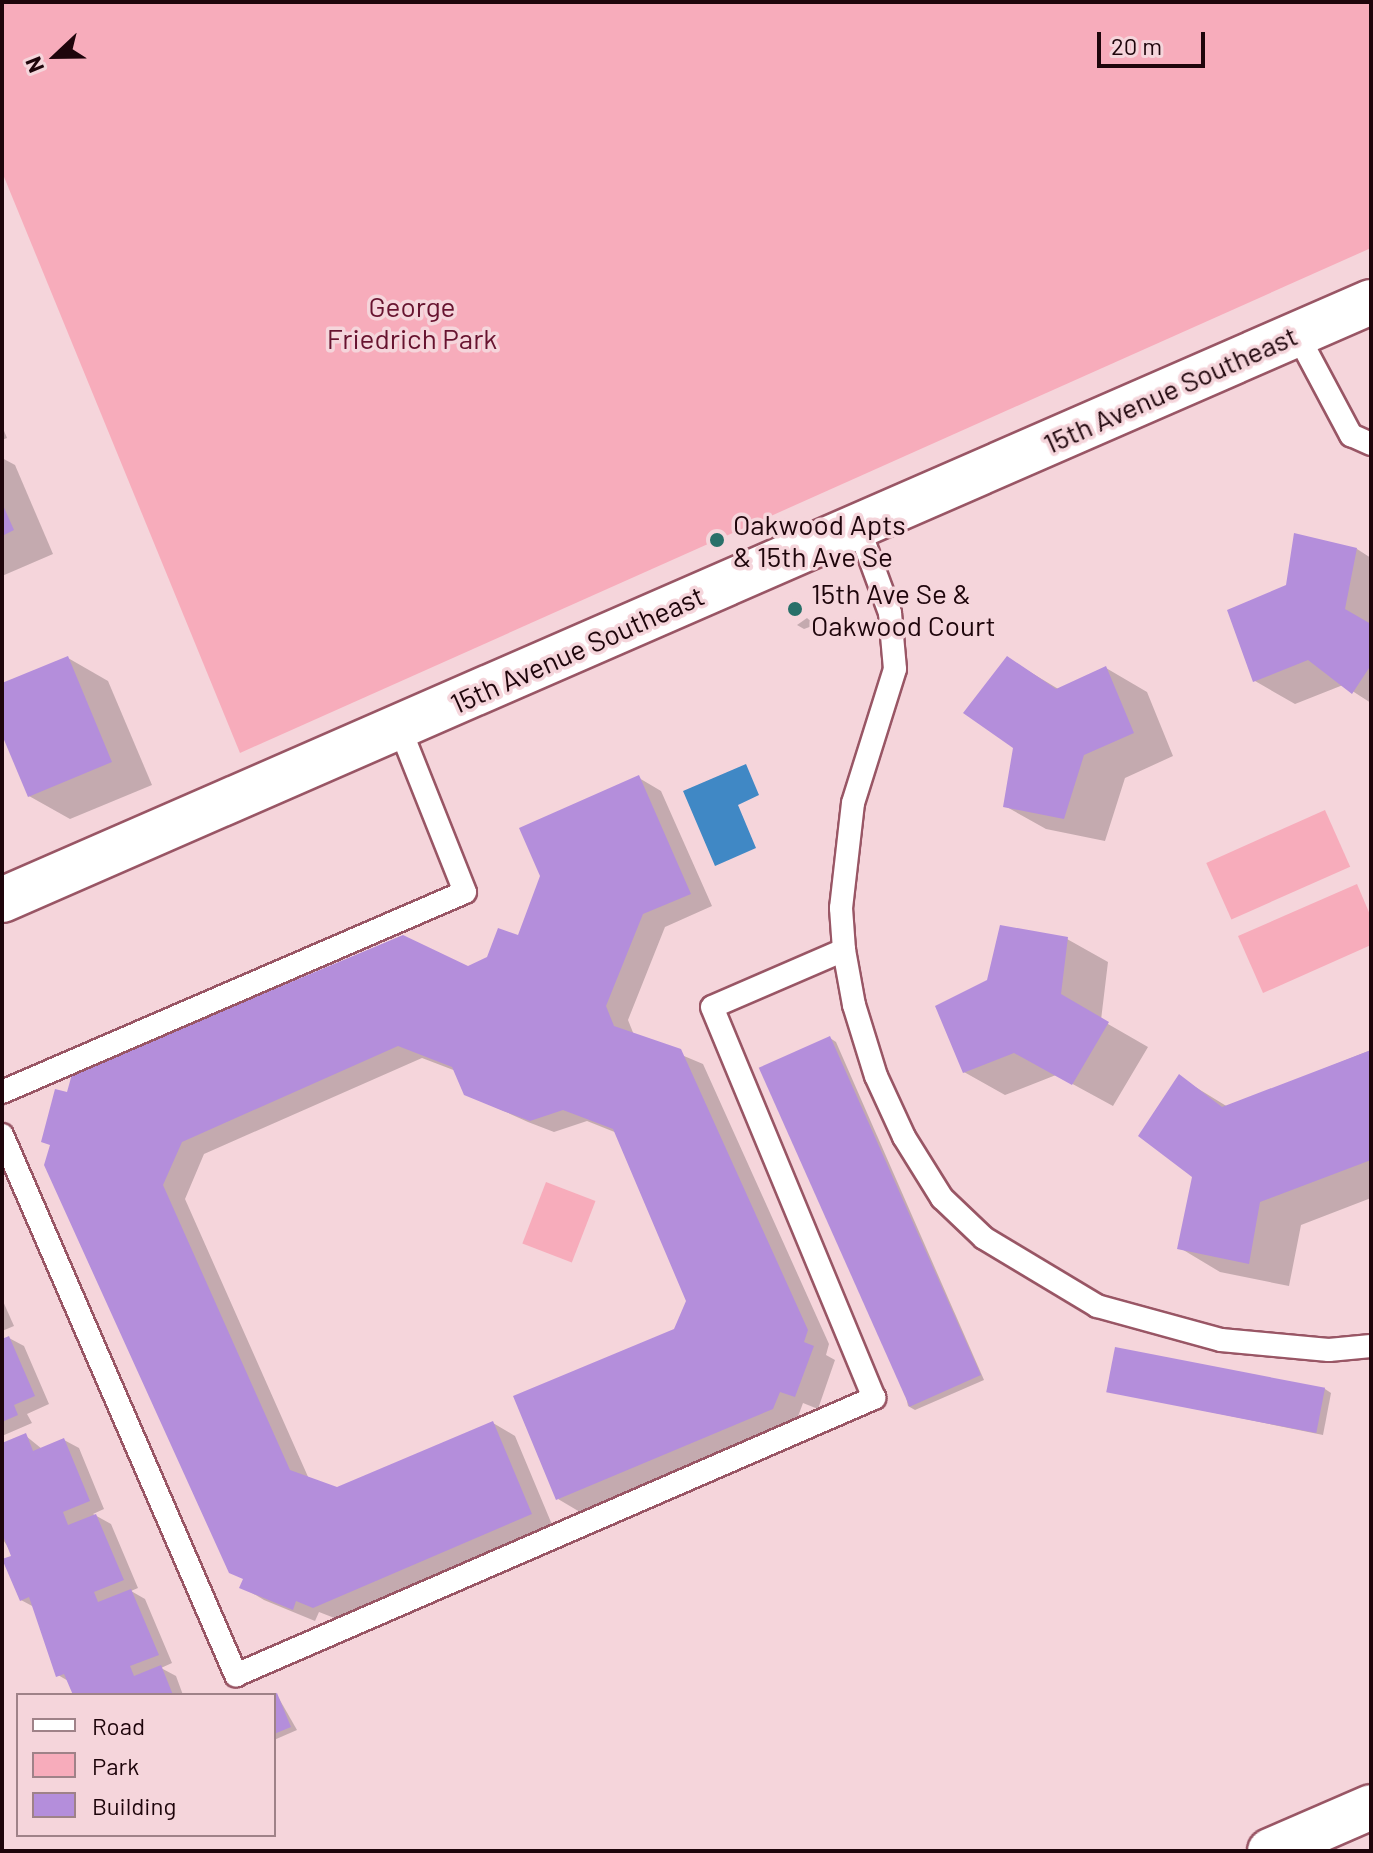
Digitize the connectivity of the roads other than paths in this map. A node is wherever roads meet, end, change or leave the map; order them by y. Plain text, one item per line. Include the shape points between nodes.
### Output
1 (1371, 302) edge
2 (1297, 334) junction
3 (1371, 444) edge
4 (858, 526) junction
5 (399, 726) junction
6 (2, 900) edge
7 (844, 950) junction
8 (2, 1092) edge
9 (2, 1135) edge
10 (1371, 1346) edge
11 (1371, 1807) edge
12 (1270, 1851) edge

1 - 2 street, 15th Avenue Southeast
2 - 3 lane via 1351,435
2 - 4 street, 15th Avenue Southeast
4 - 5 street, 15th Avenue Southeast
4 - 7 lane via 890,613 895,669 853,803 841,908
5 - 6 street, 15th Avenue Southeast
5 - 8 lane via 465,892
7 - 9 lane via 712,1007 874,1398 236,1675
7 - 10 lane via 876,1076 904,1137 942,1198 984,1238 1040,1277 1097,1306 1161,1326 1277,1347
11 - 12 street

